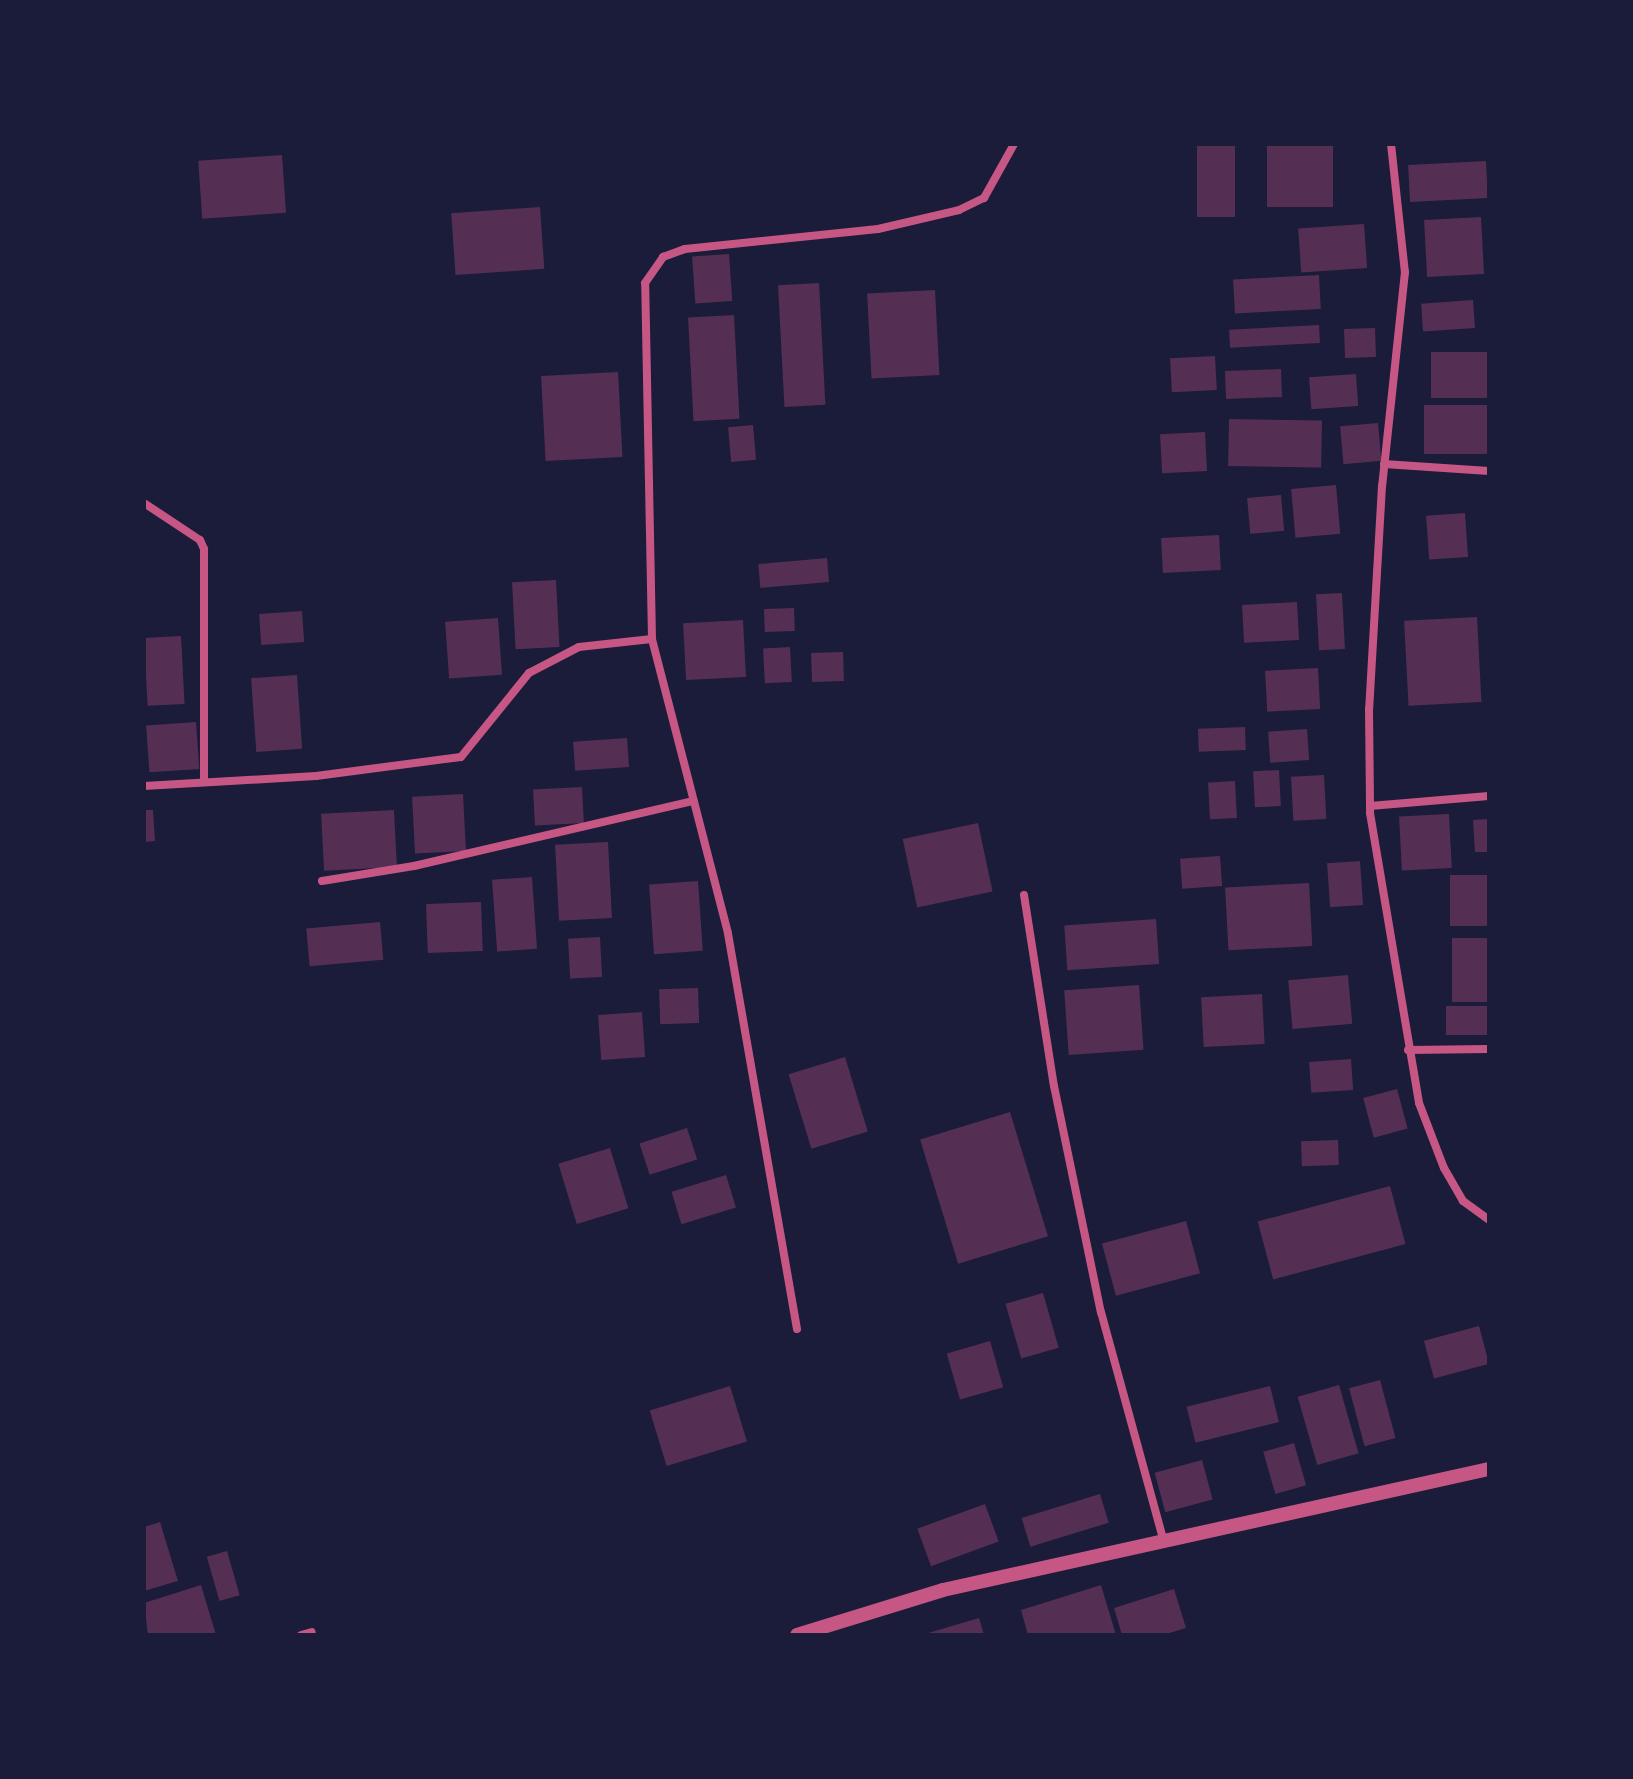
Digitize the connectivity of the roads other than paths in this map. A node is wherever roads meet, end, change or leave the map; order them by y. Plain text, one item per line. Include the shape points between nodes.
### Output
1 (1014, 144) edge
2 (1391, 144) edge
3 (1384, 464) junction
4 (1489, 471) edge
5 (144, 503) edge
6 (652, 639) junction
7 (204, 780) junction
8 (144, 786) edge
9 (1489, 796) edge
10 (694, 801) junction
11 (1370, 806) junction
12 (322, 881) dead end
13 (1024, 895) dead end
14 (1489, 1049) edge
15 (1408, 1050) junction
16 (1489, 1220) edge
17 (797, 1329) dead end
18 (1489, 1469) edge
19 (1164, 1544) junction
20 (312, 1632) dead end
21 (301, 1635) edge
22 (797, 1635) edge

1 - 6 street via 984,198 959,210 878,229 685,249 663,257 651,269 645,283
2 - 3 street via 1405,272
3 - 4 street
3 - 11 street via 1369,709
5 - 7 street via 200,540 204,549
6 - 7 street via 579,647 529,673 461,757 316,776
6 - 10 street
7 - 8 street
9 - 11 street
10 - 12 street via 414,866
10 - 17 street via 728,933
11 - 15 street
13 - 19 street via 1054,1086 1101,1312
14 - 15 street
15 - 16 street via 1419,1103 1444,1168 1463,1201
18 - 19 street
19 - 22 street via 943,1590
20 - 21 street

